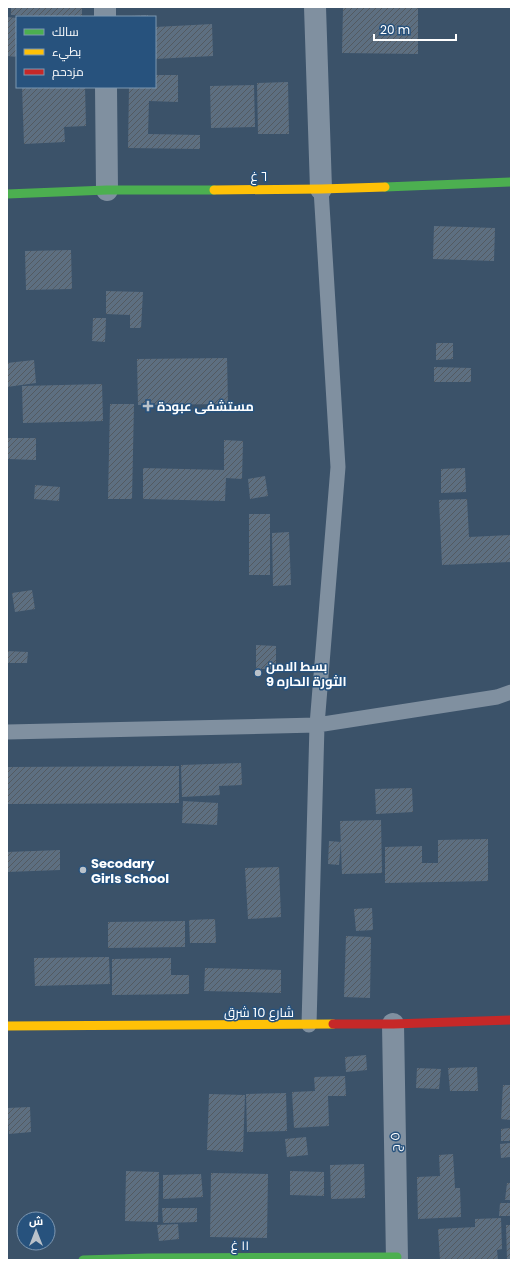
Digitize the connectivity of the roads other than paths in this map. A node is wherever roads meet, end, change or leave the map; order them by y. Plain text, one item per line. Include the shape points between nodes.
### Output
1 (315, 7) edge
2 (106, 88) edge
3 (511, 182) edge
4 (320, 188) junction
5 (107, 190) junction
6 (7, 194) edge
7 (511, 692) edge
8 (316, 725) junction
9 (7, 732) edge
10 (511, 1020) edge
11 (393, 1024) junction
12 (310, 1025) junction
13 (7, 1026) edge
14 (397, 1259) edge
15 (83, 1260) edge

1 - 4 street
2 - 5 street
3 - 4 street, ٦ غ
4 - 5 street, ٦ غ
4 - 8 lane via 338,467
5 - 6 street, ٦ غ
7 - 8 lane via 498,697
8 - 9 lane
8 - 12 lane
10 - 11 street, شارع 10 شرق
11 - 12 street, شارع 10 شرق
11 - 14 street, ٥ ج
12 - 13 street, شارع 10 شرق
14 - 15 street, ١١ غ

